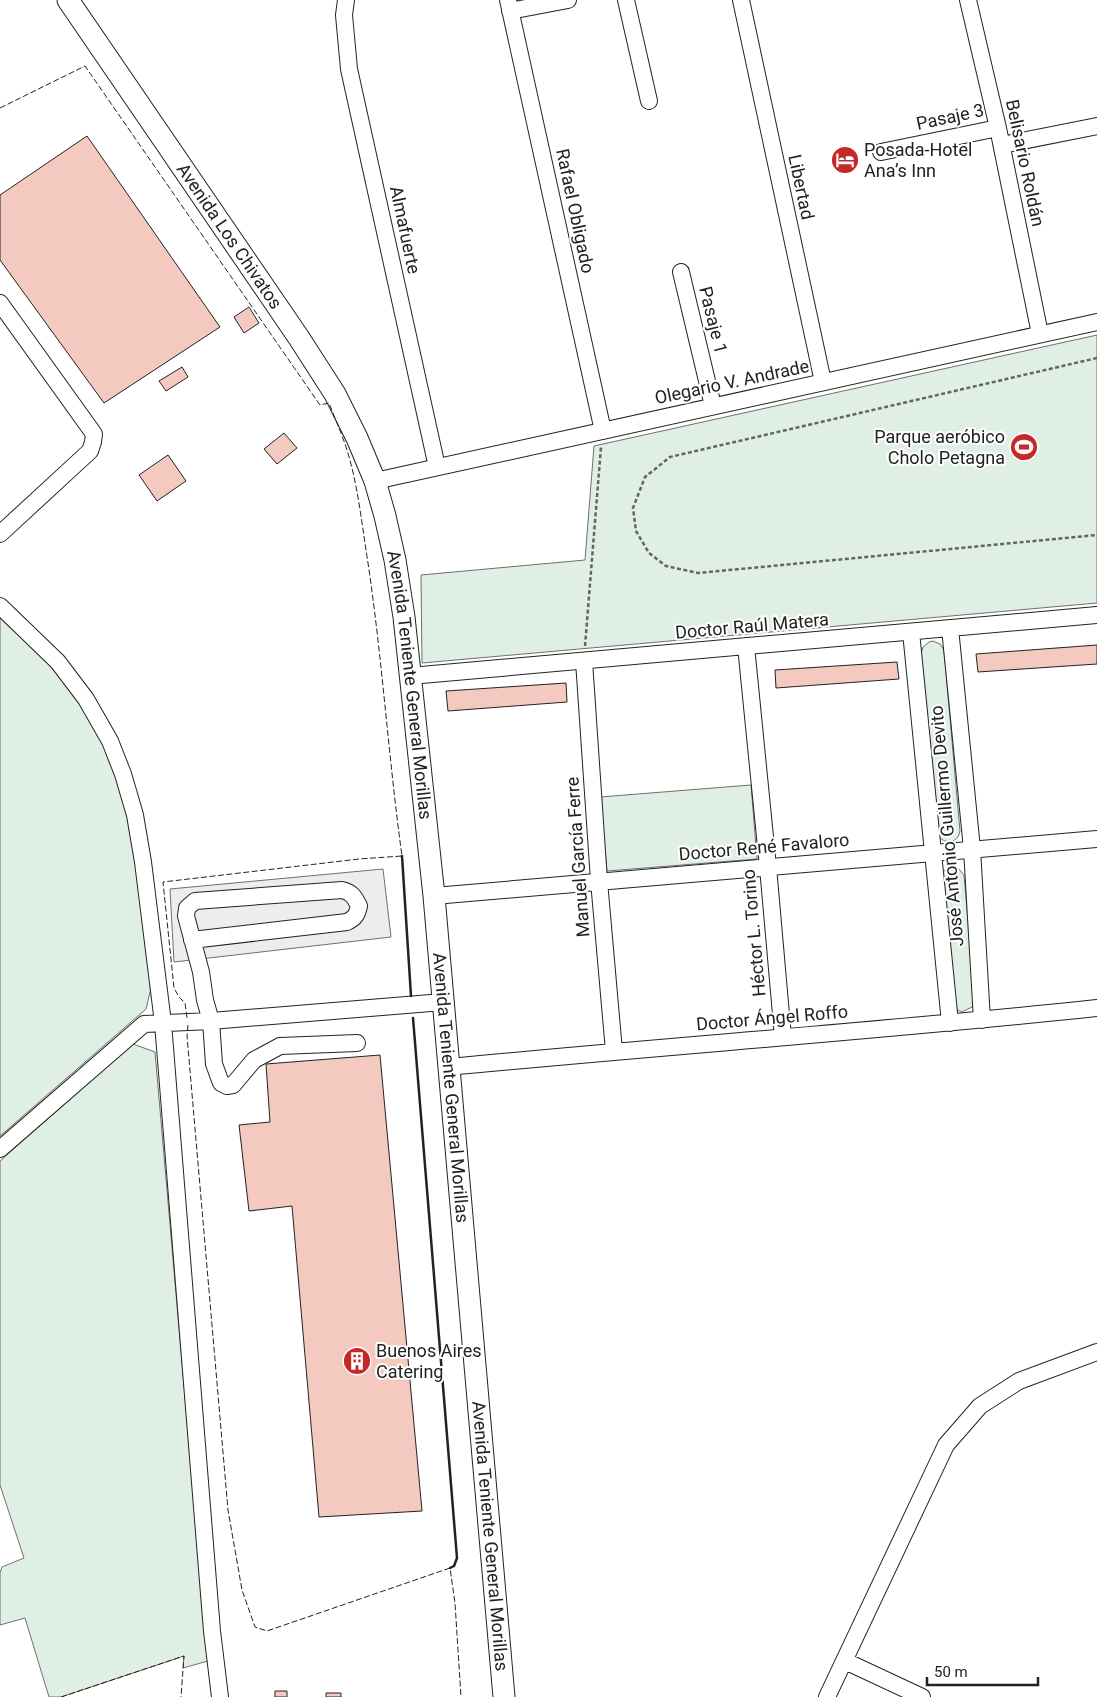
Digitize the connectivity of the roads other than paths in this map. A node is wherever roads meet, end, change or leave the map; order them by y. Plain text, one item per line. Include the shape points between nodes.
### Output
1 (68, 0) edge
2 (346, 0) edge
3 (568, 0) edge
4 (626, 0) edge
5 (740, 0) edge
6 (968, 0) edge
7 (509, 6) edge
8 (649, 101) dead end
9 (1097, 126) edge
10 (998, 128) junction
11 (1002, 145) junction
12 (881, 152) dead end
13 (681, 272) dead end
14 (0, 303) edge
15 (1097, 322) edge
16 (1040, 334) junction
17 (823, 382) junction
18 (713, 406) junction
19 (603, 431) junction
20 (437, 467) junction
21 (375, 481) junction
22 (0, 534) edge
23 (0, 606) edge
24 (1097, 615) edge
25 (950, 628) junction
26 (911, 632) junction
27 (746, 646) junction
28 (584, 661) junction
29 (410, 676) junction
30 (1097, 838) edge
31 (972, 849) junction
32 (933, 853) junction
33 (768, 867) junction
34 (599, 881) junction
35 (434, 896) junction
36 (192, 940) junction
37 (443, 1002) junction
38 (1097, 1008) edge
39 (982, 1020) junction
40 (211, 1021) junction
41 (163, 1023) junction
42 (950, 1023) junction
43 (782, 1037) junction
44 (358, 1043) dead end
45 (614, 1051) junction
46 (449, 1067) junction
47 (0, 1149) edge
48 (1097, 1352) edge
49 (844, 1661) junction
50 (220, 1697) edge
51 (504, 1697) edge
52 (827, 1697) edge
53 (922, 1697) edge

1 - 21 main road, Avenida Los Chivatos via 335,394
2 - 20 street, Almafuerte via 344,15 349,69
3 - 7 street
4 - 8 street
5 - 17 street, Libertad
6 - 10 street, Belisario Roldán
7 - 19 street, Rafael Obligado
9 - 11 street
10 - 11 street, Belisario Roldán
10 - 12 street, Pasaje 3
11 - 16 street, Belisario Roldán
13 - 18 street, Pasaje 1
14 - 22 street via 94,434 90,451
15 - 16 street, Olegario V. Andrade
16 - 17 street, Olegario V. Andrade
17 - 18 street, Olegario V. Andrade
18 - 19 street, Olegario V. Andrade
19 - 20 street, Olegario V. Andrade
20 - 21 street, Olegario V. Andrade
21 - 29 main road, Avenida Teniente General Morillas via 395,560
23 - 41 street via 58,662 86,699 110,741 123,774 135,815 143,862
24 - 25 street, Doctor Raúl Matera
25 - 26 street, Doctor Raúl Matera
25 - 31 street, José Antonio Guillermo Devito
26 - 27 street, Doctor Raúl Matera
26 - 32 street, José Antonio Guillermo Devito
27 - 28 street, Doctor Raúl Matera
27 - 33 street, Héctor L. Torino
28 - 29 street, Doctor Raúl Matera
28 - 34 street, Manuel García Ferre
29 - 35 main road, Avenida Teniente General Morillas
30 - 31 street, Doctor René Favaloro
31 - 32 street, Doctor René Favaloro
31 - 39 street, José Antonio Guillermo Devito
32 - 33 street, Doctor René Favaloro
32 - 42 street, José Antonio Guillermo Devito
33 - 34 street, Doctor René Favaloro
33 - 43 street, Héctor L. Torino
34 - 35 street, Doctor René Favaloro
34 - 45 street, Manuel García Ferre
35 - 37 main road, Avenida Teniente General Morillas
36 - 36 street via 186,916 187,908 195,902 342,890 348,891 359,906 358,914 348,922
36 - 40 street
37 - 40 street
37 - 46 main road, Avenida Teniente General Morillas
38 - 39 street, Doctor Ángel Roffo
39 - 42 street, Doctor Ángel Roffo
40 - 41 street
40 - 44 street via 214,1064 221,1083 227,1086 233,1085 254,1060 280,1046
41 - 47 street via 144,1024
41 - 50 street
42 - 43 street, Doctor Ángel Roffo
43 - 45 street, Doctor Ángel Roffo
45 - 46 street, Doctor Ángel Roffo
46 - 51 main road, Avenida Teniente General Morillas
48 - 49 street via 1019,1381 980,1406 946,1445
49 - 52 street
49 - 53 street

